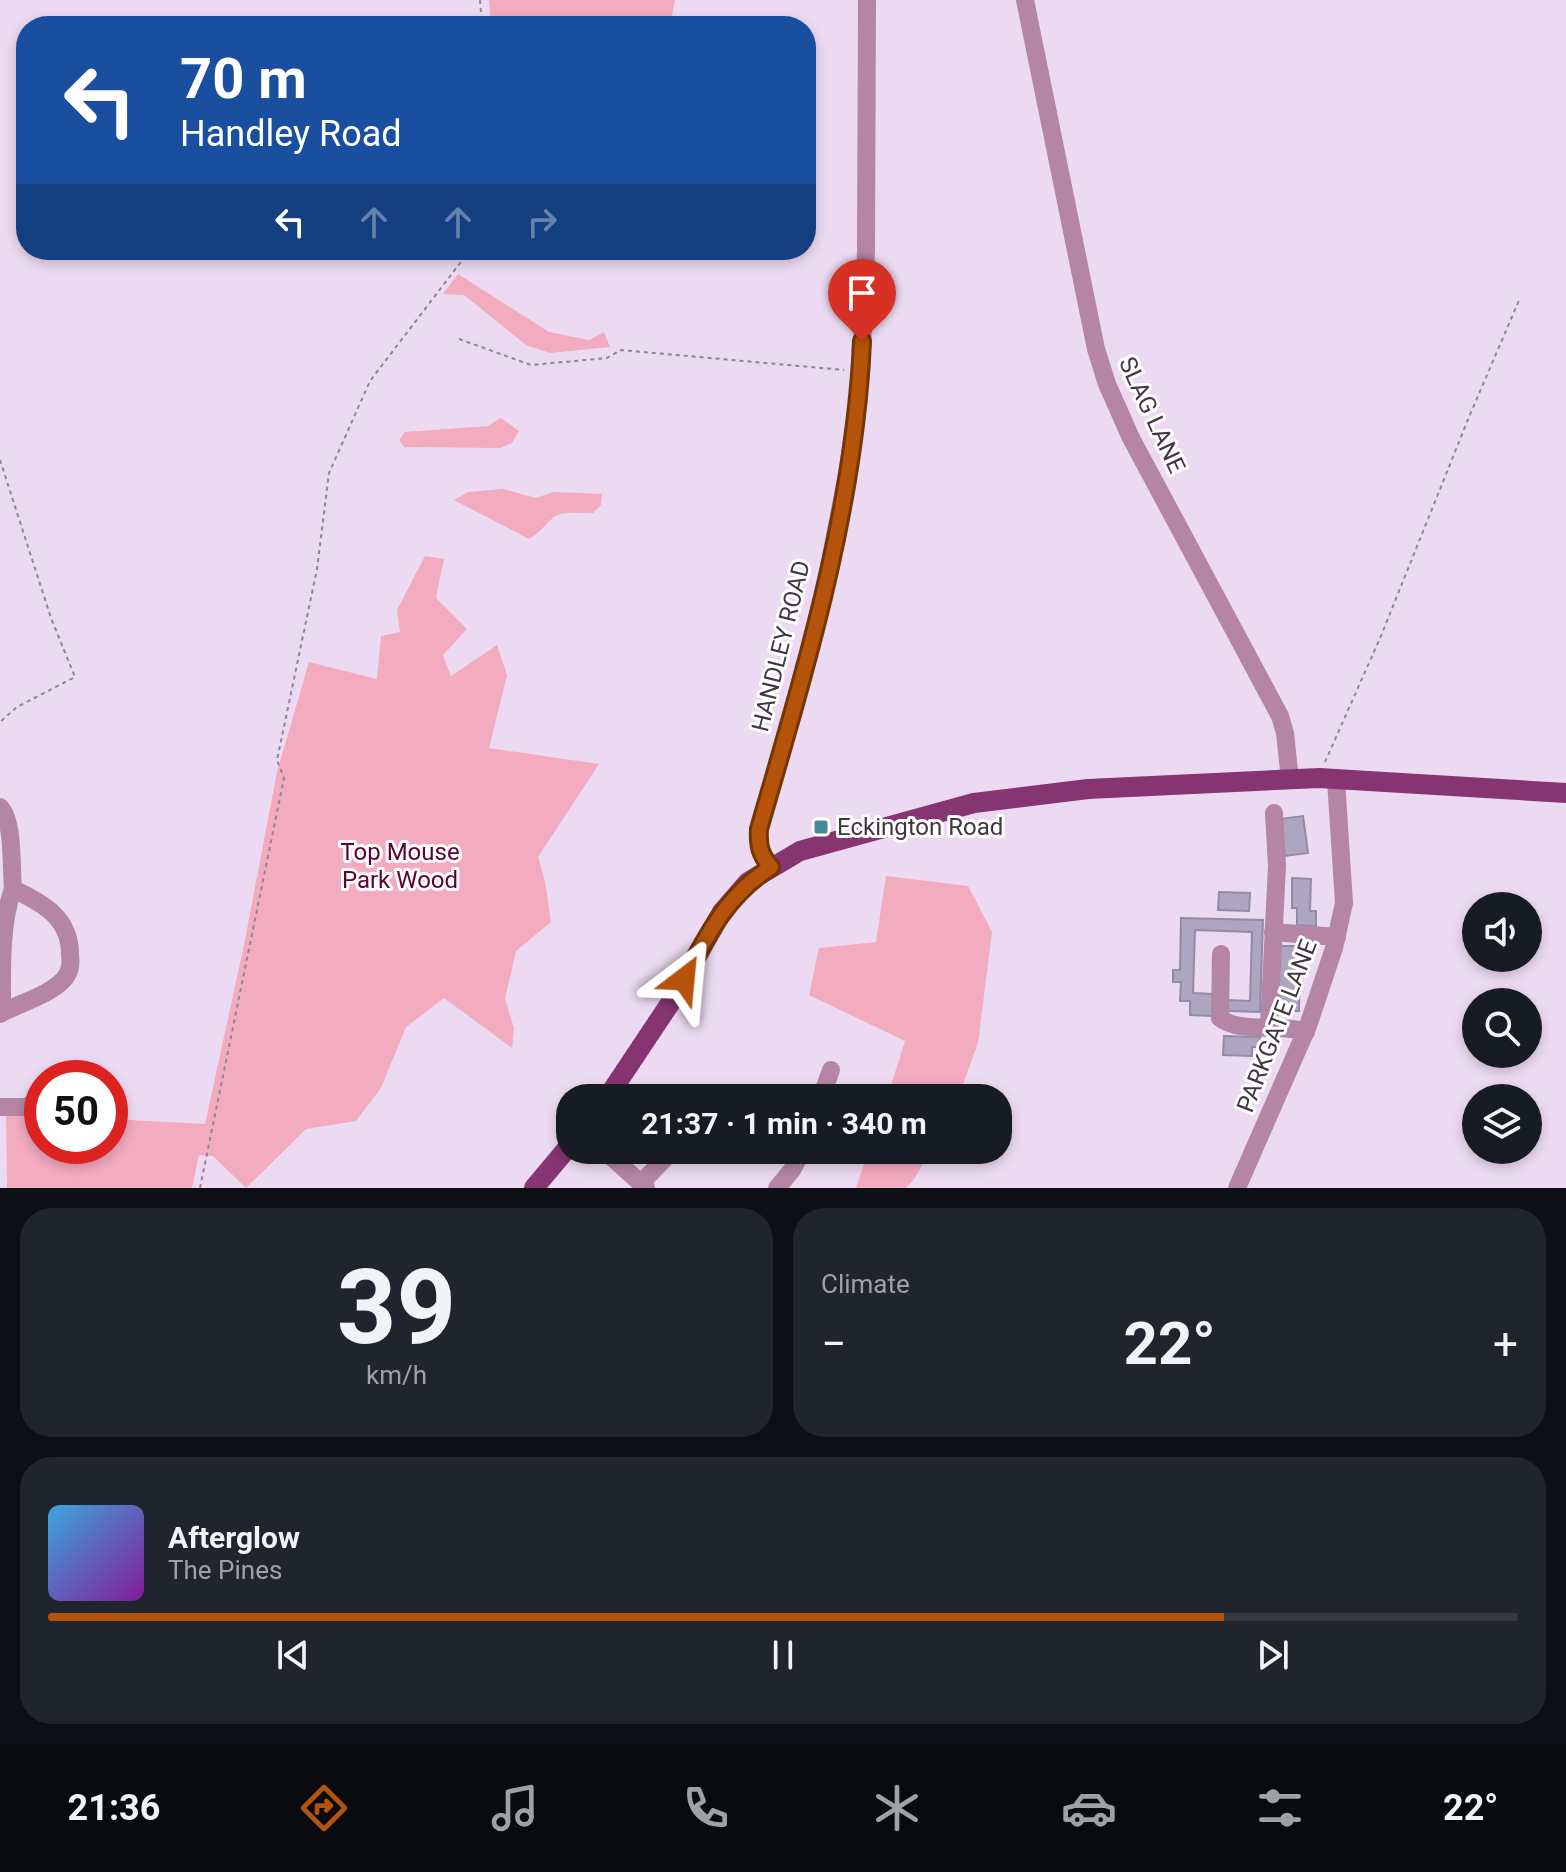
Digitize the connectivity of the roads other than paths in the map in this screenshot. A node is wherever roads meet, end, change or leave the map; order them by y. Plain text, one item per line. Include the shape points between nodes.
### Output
1 (867, 0) edge
2 (1025, 0) edge
3 (1327, 779) junction
4 (1290, 780) junction
5 (1566, 793) edge
6 (0, 807) edge
7 (1274, 813) dead end
8 (771, 867) junction
9 (13, 889) junction
10 (1273, 932) junction
11 (1337, 937) junction
12 (1221, 954) dead end
13 (1, 1013) edge
14 (1269, 1026) junction
15 (1306, 1032) junction
16 (831, 1070) dead end
17 (616, 1084) edge
18 (826, 1084) edge
19 (0, 1107) edge
20 (24, 1107) edge
21 (556, 1162) edge
22 (620, 1164) edge
23 (661, 1164) edge
24 (795, 1164) edge
25 (644, 1185) edge
26 (534, 1188) edge
27 (777, 1188) edge
28 (1237, 1188) edge

1 - 8 street, HANDLEY ROAD via 861,372 821,608 759,829 762,857
2 - 4 street, SLAG LANE via 1107,384 1280,716
3 - 4 main road
3 - 5 main road
3 - 11 street, PARKGATE LANE via 1344,903
4 - 8 main road via 1088,789 974,803 800,851
6 - 9 street via 10,833
7 - 10 street
8 - 17 main road via 748,882 722,912
9 - 13 street via 6,903
9 - 13 street via 38,901 67,930 71,968 54,987
10 - 11 street
10 - 14 street
11 - 15 street, PARKGATE LANE
12 - 14 street via 1220,1018 1238,1026
14 - 15 street
15 - 28 street, PARKGATE LANE
16 - 18 street
19 - 20 street
21 - 26 main road
22 - 25 street
23 - 25 street
24 - 27 street

